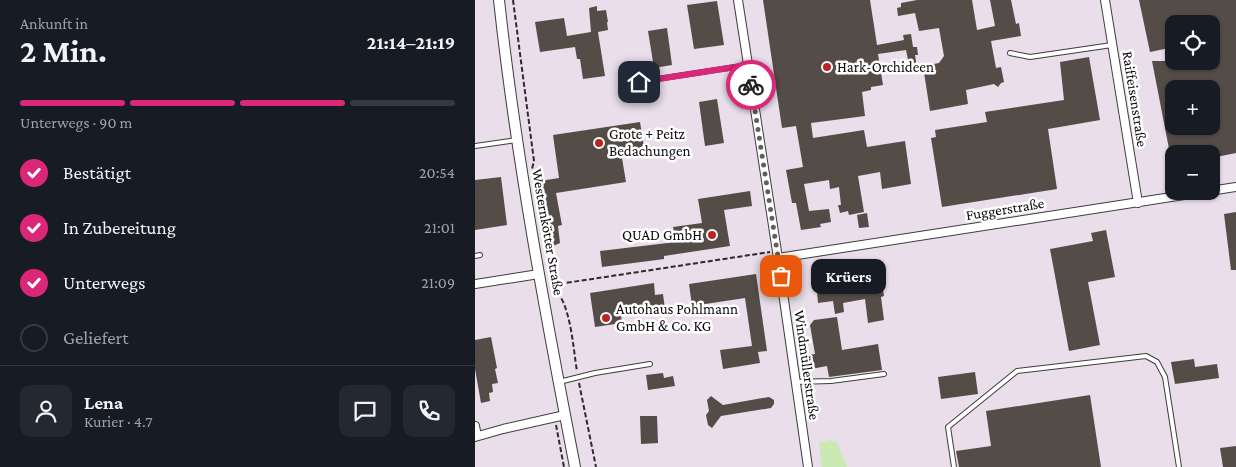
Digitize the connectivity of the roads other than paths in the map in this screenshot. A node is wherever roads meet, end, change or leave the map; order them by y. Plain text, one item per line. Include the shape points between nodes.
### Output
1 (499, 0) edge
2 (738, 0) edge
3 (1105, 0) edge
4 (1112, 45) junction
5 (1010, 53) dead end
6 (748, 65) junction
7 (639, 82) dead end
8 (517, 140) junction
9 (475, 146) edge
10 (1236, 187) edge
11 (1138, 203) junction
12 (777, 255) junction
13 (539, 274) junction
14 (475, 284) edge
15 (650, 364) dead end
16 (884, 374) dead end
17 (559, 382) junction
18 (795, 382) junction
19 (565, 415) junction
20 (475, 426) edge
21 (476, 436) edge
22 (575, 467) edge
23 (808, 467) edge
24 (954, 467) edge
25 (1179, 467) edge

1 - 8 street, Westernkötter Straße
2 - 6 street, Windmüllerstraße
3 - 4 street, Raiffeisenstraße
4 - 5 lane via 1030,57
4 - 11 street, Raiffeisenstraße
6 - 7 lane
6 - 12 street, Windmüllerstraße
8 - 9 lane
8 - 13 street, Westernkötter Straße
10 - 11 street, Fuggerstraße
11 - 12 street, Fuggerstraße
12 - 18 street, Windmüllerstraße
13 - 14 street
13 - 17 street, Westernkötter Straße
15 - 17 lane
16 - 18 lane
17 - 19 street, Westernkötter Straße
18 - 23 street, Windmüllerstraße
19 - 21 street
19 - 22 street, Westernkötter Straße
20 - 21 street
24 - 25 lane via 948,428 1017,371 1146,356 1157,362 1165,377

